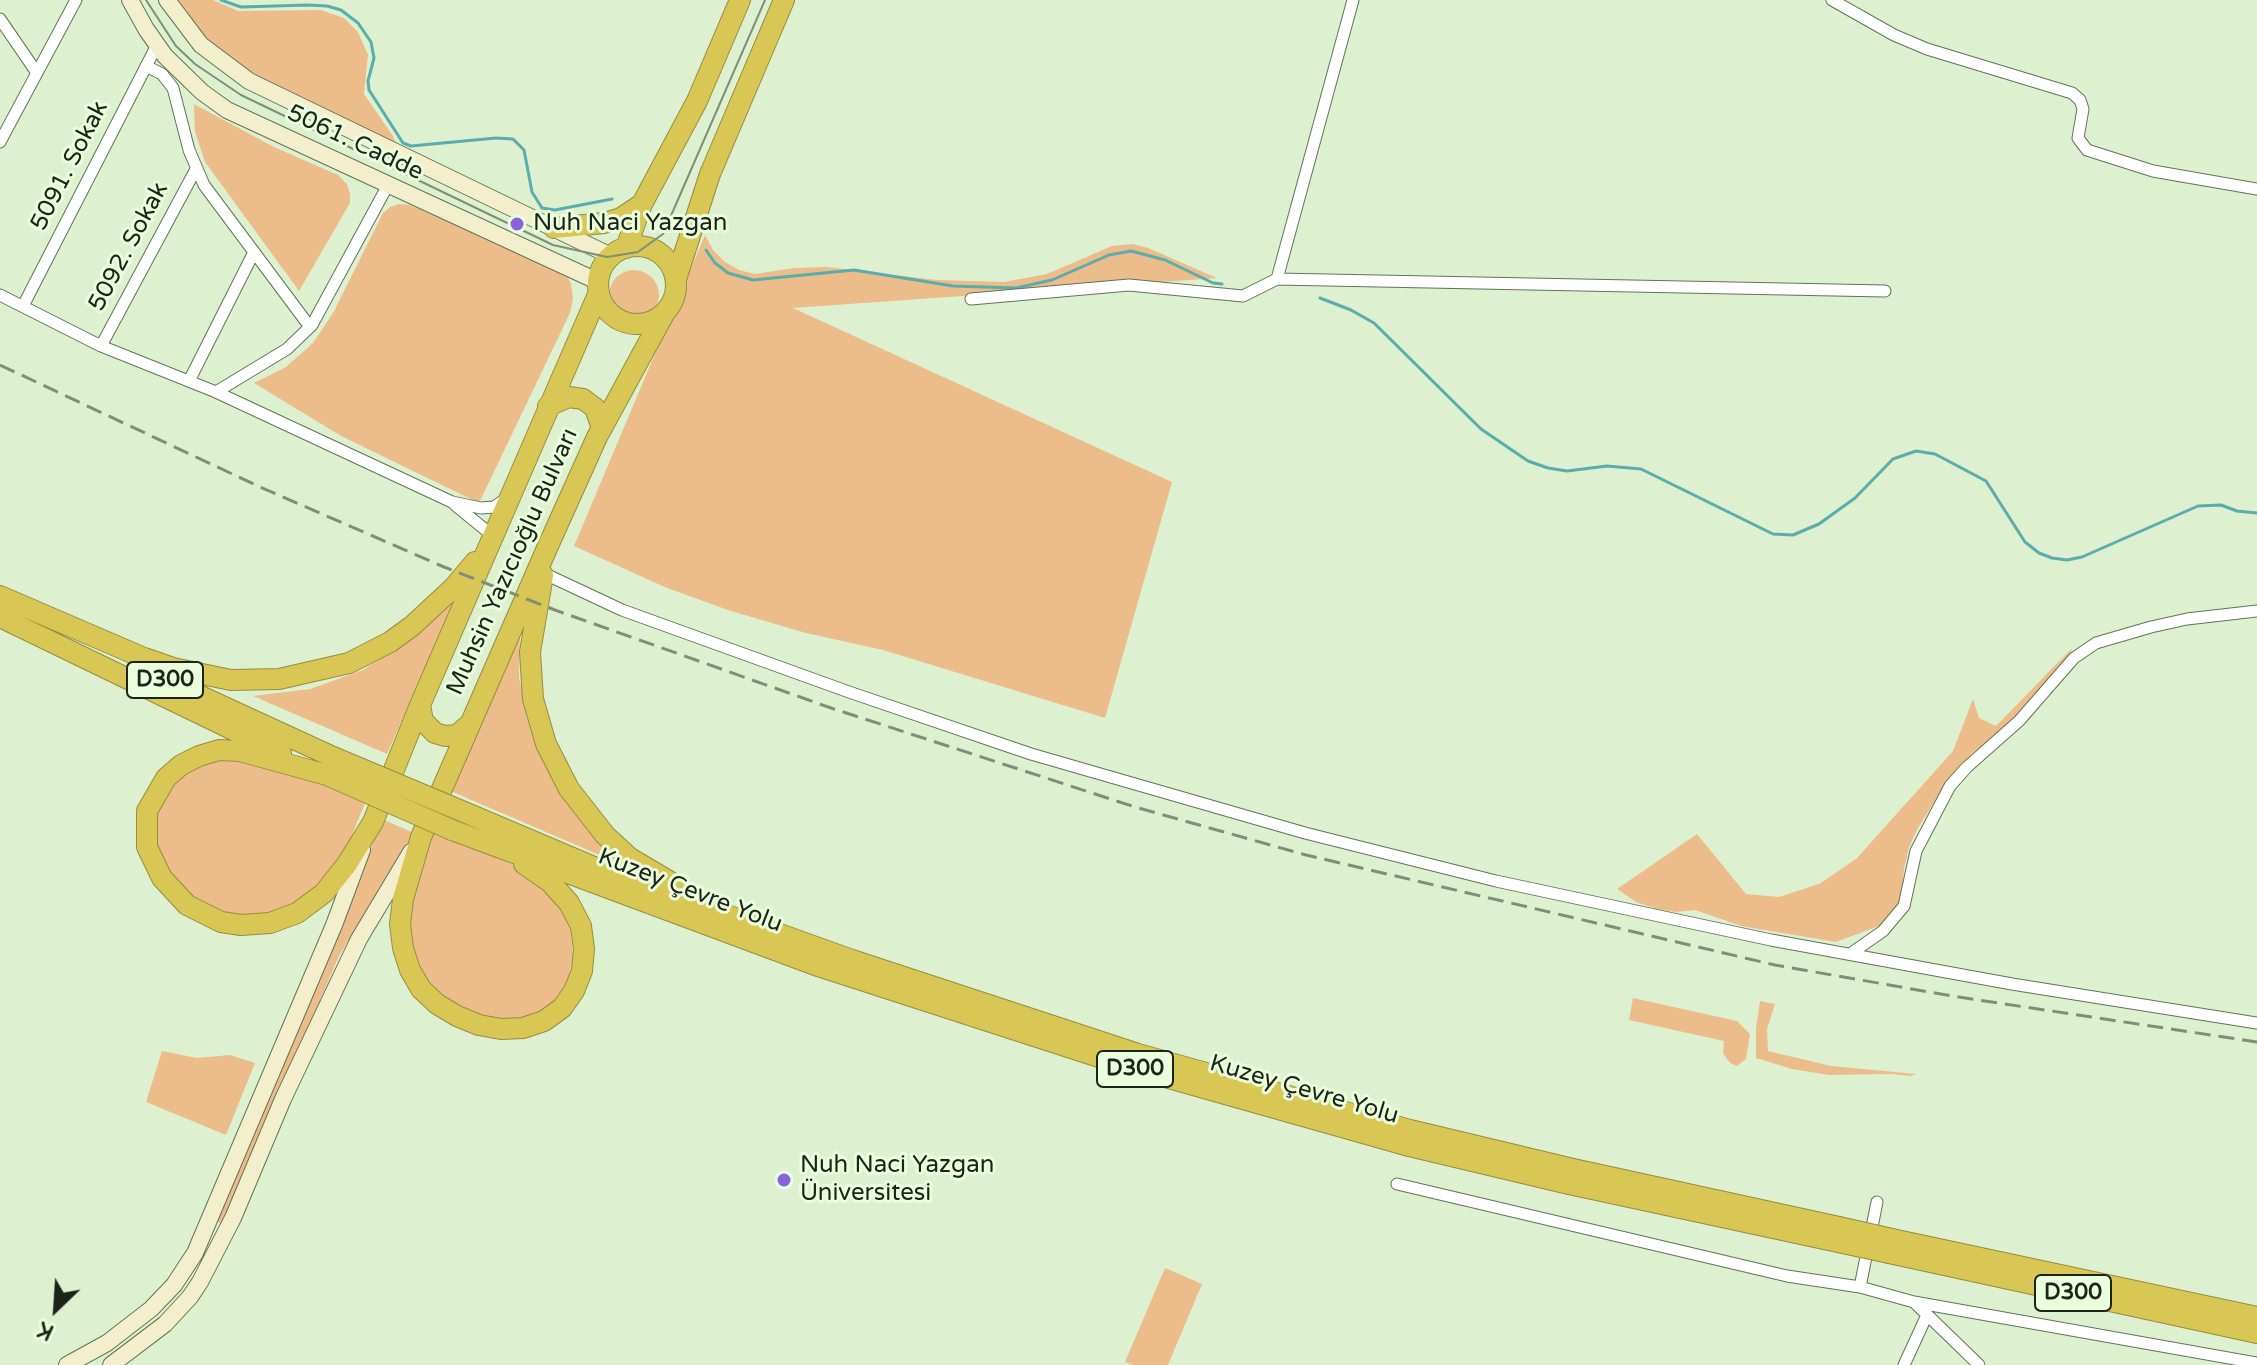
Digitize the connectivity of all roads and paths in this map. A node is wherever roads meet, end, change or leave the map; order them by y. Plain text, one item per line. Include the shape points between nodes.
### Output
1 (76, 0) edge
2 (130, 0) edge
3 (167, 0) edge
4 (740, 0) edge
5 (784, 0) edge
6 (1353, 0) edge
7 (1832, 0) edge
8 (0, 19) edge
9 (157, 45) junction
10 (146, 66) junction
11 (37, 73) junction
12 (0, 142) edge
13 (196, 169) junction
14 (388, 185) junction
15 (2257, 189) edge
16 (642, 204) junction
17 (554, 228) junction
18 (254, 252) junction
19 (618, 252) junction
20 (676, 279) junction
21 (1277, 279) junction
22 (599, 287) junction
23 (1885, 291) dead end
24 (0, 295) edge
25 (971, 299) dead end
26 (23, 306) junction
27 (664, 314) junction
28 (310, 327) junction
29 (101, 346) junction
30 (189, 381) junction
31 (216, 392) junction
32 (548, 406) junction
33 (602, 428) junction
34 (510, 496) junction
35 (452, 502) junction
36 (493, 536) junction
37 (548, 546) junction
38 (543, 573) junction
39 (0, 596) edge
40 (2257, 611) edge
41 (0, 617) edge
42 (420, 705) junction
43 (470, 724) junction
44 (330, 766) junction
45 (373, 822) junction
46 (452, 830) junction
47 (421, 837) junction
48 (1850, 954) junction
49 (852, 960) junction
50 (2257, 1023) edge
51 (1397, 1184) dead end
52 (1877, 1202) dead end
53 (1838, 1235) junction
54 (1891, 1246) junction
55 (1860, 1287) junction
56 (1914, 1302) junction
57 (1927, 1315) junction
58 (2257, 1317) edge
59 (2257, 1333) edge
60 (2257, 1363) edge
61 (67, 1365) edge
62 (111, 1365) edge
63 (1904, 1365) edge
64 (1979, 1365) edge

1 - 11 street
2 - 9 street, 5061. Cadde
3 - 17 street, 5061. Cadde via 201,45 249,81
4 - 16 highway via 697,101
5 - 20 highway via 710,174
6 - 21 street
7 - 15 street via 1927,49 2072,93 2083,109 2078,138 2087,150 2153,171
8 - 11 street
9 - 10 street, 5091. Sokak
9 - 14 street, 5061. Cadde via 189,81 227,110
10 - 13 street via 173,88
10 - 26 street, 5091. Sokak
11 - 12 street
13 - 18 street
13 - 29 street, 5092. Sokak
14 - 22 street, 5061. Cadde
14 - 28 street
16 - 17 highway via 604,223
16 - 19 highway
17 - 19 street, 5061. Cadde
18 - 28 street
18 - 30 street
19 - 20 highway via 643,246 655,250 671,265
19 - 22 highway via 604,264
20 - 27 highway via 673,301
21 - 23 street
21 - 25 street via 1243,296 1129,285
22 - 27 highway via 605,306 622,320 644,323
22 - 32 highway, Muhsin Yazıcıoğlu Bulvarı
24 - 26 street
26 - 29 street
27 - 33 highway, Muhsin Yazıcıoğlu Bulvarı
28 - 31 street via 287,349
29 - 30 street
30 - 31 street
31 - 35 street
32 - 33 highway via 569,397 583,399 595,408
32 - 34 highway, Muhsin Yazıcıoğlu Bulvarı
33 - 37 highway, Muhsin Yazıcıoğlu Bulvarı
34 - 35 street via 494,507
34 - 36 highway, Muhsin Yazıcıoğlu Bulvarı
35 - 36 street
36 - 39 highway via 454,587 390,642 326,671 279,679 231,680 173,668
36 - 42 highway, Muhsin Yazıcıoğlu Bulvarı
37 - 38 highway
37 - 43 highway, Muhsin Yazıcıoğlu Bulvarı
38 - 48 street via 622,610 783,669 1169,795 1496,881
38 - 49 highway via 530,652 533,699 556,767 585,811 630,858 661,878
39 - 44 highway, D300
40 - 48 street via 2127,633 2096,643 2074,658 2019,721 1950,786 1916,851 1904,906 1883,931
41 - 44 highway, D300
42 - 43 highway via 426,726 440,735 457,735
42 - 45 highway, Muhsin Yazıcıoğlu Bulvarı
43 - 47 highway, Muhsin Yazıcıoğlu Bulvarı
44 - 45 highway, Muhsin Yazıcıoğlu Bulvarı via 219,750 181,765 166,778 147,811 147,847 162,878 187,905 213,918 241,925 270,923 297,913 324,893
44 - 46 highway, D300, bridge
44 - 49 highway, Kuzey Çevre Yolu / D300, bridge
45 - 61 street via 195,1253 151,1309
46 - 47 highway, Muhsin Yazıcıoğlu Bulvarı via 538,873 560,892 581,926 582,971 562,1008 544,1021 523,1028 479,1025 437,1004 421,989 410,970 400,924
46 - 53 highway, Kuzey Çevre Yolu / D300 via 800,960 1133,1068 1405,1145 1569,1184
47 - 62 street via 359,939 200,1282 165,1324
48 - 50 street
49 - 53 highway, Kuzey Çevre Yolu / D300 via 1048,1026 1335,1109
51 - 55 street via 1787,1276
52 - 55 street
53 - 54 highway, D300, bridge
54 - 58 highway, D300
54 - 59 highway, D300
55 - 56 street
56 - 57 street
56 - 60 street
57 - 63 street
57 - 64 street

